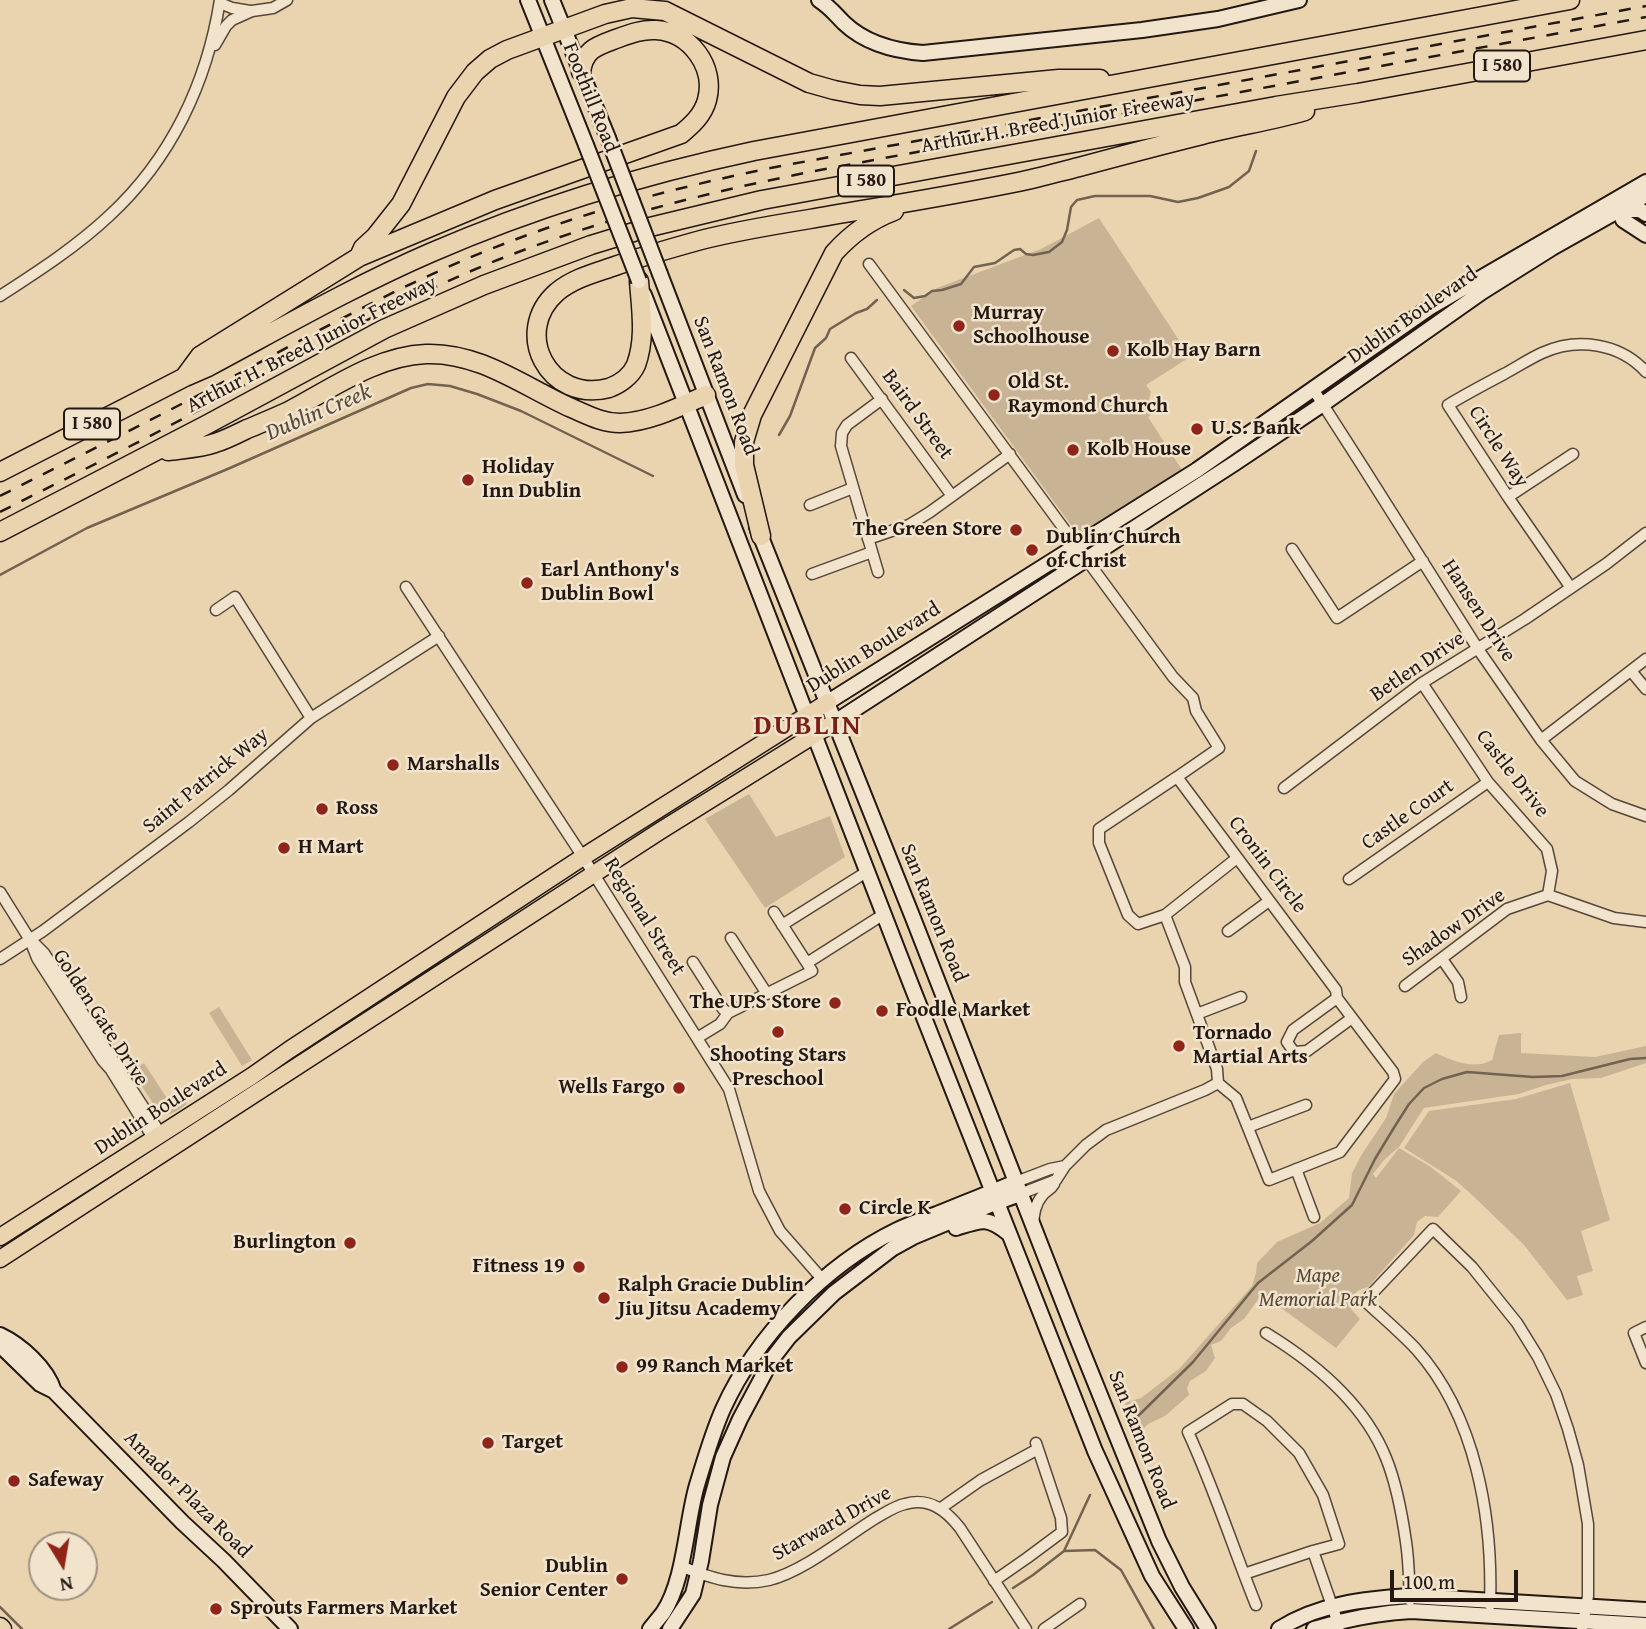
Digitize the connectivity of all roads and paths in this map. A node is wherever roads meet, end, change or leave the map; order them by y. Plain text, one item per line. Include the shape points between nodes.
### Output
1 (287, 0) edge
2 (528, 0) edge
3 (552, 0) edge
4 (819, 0) edge
5 (1299, 0) edge
6 (1570, 0) edge
7 (220, 2) edge
8 (830, 4) edge
9 (252, 11) junction
10 (564, 29) junction
11 (542, 36) junction
12 (1646, 40) edge
13 (209, 55) junction
14 (581, 72) junction
15 (1128, 81) junction
16 (1359, 93) junction
17 (1646, 182) edge
18 (1646, 195) edge
19 (934, 197) junction
20 (1616, 205) junction
21 (634, 206) joint
22 (612, 212) joint
23 (1646, 214) edge
24 (1646, 235) edge
25 (359, 257) junction
26 (869, 264) dead end
27 (639, 281) junction
28 (0, 296) edge
29 (851, 358) dead end
30 (1646, 372) edge
31 (185, 377) junction
32 (1312, 389) junction
33 (706, 395) junction
34 (881, 399) junction
35 (686, 404) junction
36 (1323, 404) junction
37 (1229, 449) junction
38 (154, 453) junction
39 (1010, 454) junction
40 (1573, 454) dead end
41 (0, 472) edge
42 (1209, 480) junction
43 (853, 488) junction
44 (952, 496) junction
45 (1508, 497) junction
46 (810, 505) dead end
47 (0, 533) edge
48 (1646, 533) edge
49 (761, 536) junction
50 (868, 539) junction
51 (1077, 546) junction
52 (1292, 550) dead end
53 (872, 552) junction
54 (1086, 559) junction
55 (1423, 561) junction
56 (878, 572) dead end
57 (813, 575) dead end
58 (406, 587) dead end
59 (1571, 588) junction
60 (216, 610) dead end
61 (439, 636) junction
62 (1478, 649) junction
63 (1646, 659) edge
64 (1631, 671) junction
65 (1422, 683) junction
66 (1646, 689) edge
67 (828, 702) junction
68 (807, 715) junction
69 (311, 718) junction
70 (835, 722) junction
71 (814, 735) junction
72 (1541, 740) junction
73 (1177, 777) junction
74 (1488, 782) junction
75 (1284, 788) dead end
76 (1646, 816) edge
77 (583, 857) junction
78 (1237, 858) junction
79 (868, 871) junction
80 (594, 874) junction
81 (1349, 879) dead end
82 (0, 892) edge
83 (1548, 895) junction
84 (1269, 901) junction
85 (774, 912) dead end
86 (884, 914) junction
87 (1165, 915) junction
88 (1646, 922) edge
89 (782, 925) junction
90 (1227, 931) dead end
91 (731, 938) dead end
92 (30, 940) junction
93 (0, 959) edge
94 (1442, 959) junction
95 (693, 962) dead end
96 (807, 963) junction
97 (1405, 986) dead end
98 (767, 994) junction
99 (1241, 997) dead end
100 (1461, 997) dead end
101 (1337, 998) junction
102 (366, 1000) junction
103 (728, 1013) junction
104 (1197, 1014) junction
105 (343, 1015) junction
106 (1352, 1018) junction
107 (357, 1028) junction
108 (697, 1038) junction
109 (337, 1040) junction
110 (1218, 1083) junction
111 (1306, 1105) dead end
112 (1248, 1127) junction
113 (162, 1143) junction
114 (1065, 1166) junction
115 (1296, 1169) junction
116 (1056, 1180) junction
117 (1018, 1188) junction
118 (995, 1197) junction
119 (1314, 1217) dead end
120 (1032, 1225) junction
121 (1009, 1234) junction
122 (0, 1237) edge
123 (913, 1237) junction
124 (0, 1259) edge
125 (822, 1280) junction
126 (1646, 1327) edge
127 (1266, 1333) dead end
128 (0, 1335) edge
129 (0, 1341) edge
130 (752, 1359) junction
131 (1646, 1363) edge
132 (54, 1391) junction
133 (746, 1409) junction
134 (941, 1508) junction
135 (1313, 1551) junction
136 (680, 1566) junction
137 (698, 1573) junction
138 (1244, 1574) junction
139 (994, 1581) junction
140 (1410, 1596) junction
141 (1490, 1600) junction
142 (1080, 1604) dead end
143 (1256, 1605) dead end
144 (1332, 1606) junction
145 (1586, 1606) junction
146 (1646, 1610) edge
147 (1411, 1611) junction
148 (1489, 1616) junction
149 (1583, 1625) edge
150 (1646, 1625) edge
151 (1338, 1626) edge
152 (290, 1629) edge
153 (650, 1629) edge
154 (670, 1629) edge
155 (1026, 1629) edge
156 (1044, 1629) edge
157 (1186, 1629) edge
158 (1208, 1629) edge
159 (1279, 1629) edge
160 (1314, 1629) edge

1 - 9 street
2 - 11 street, Foothill Road
3 - 10 street, Foothill Road
4 - 8 street
5 - 8 street via 1219,19 1142,30 923,53 871,41 845,24
6 - 15 highway, Arthur H. Breed Junior Freeway / I 580
7 - 9 street
7 - 13 street
9 - 13 street via 226,26
10 - 11 highway
10 - 14 street, Foothill Road
10 - 15 highway via 632,8 665,10 809,83 860,95 1068,79
11 - 22 street, Foothill Road, bridge
11 - 25 highway via 489,59 475,72 456,97 401,204
12 - 16 highway, Arthur H. Breed Junior Freeway / I 580
13 - 28 street via 181,122 137,187 86,236
14 - 21 street, Foothill Road, bridge
14 - 25 highway via 589,51 644,30 658,30 695,49 707,72 707,100 681,134 495,201
15 - 31 highway, Arthur H. Breed Junior Freeway / I 580 via 754,151 584,194 429,254
16 - 19 highway via 1308,111 1020,182
16 - 38 highway, Arthur H. Breed Junior Freeway / I 580 via 762,200 650,227 537,264 434,306
17 - 20 street, Dublin Boulevard
18 - 20 street, Dublin Boulevard
19 - 27 highway via 718,235 577,280 555,294 539,318 541,356 558,379 584,391 614,386 627,378 642,343
19 - 49 highway via 863,226 834,253 824,272 756,407 744,442 745,473
20 - 23 street
20 - 24 street via 1623,220
20 - 32 street, Dublin Boulevard via 1429,308
20 - 36 street, Dublin Boulevard
21 - 33 street, San Ramon Road, bridge
22 - 27 street, San Ramon Road, bridge
25 - 31 highway via 200,356
26 - 39 street
27 - 35 street, San Ramon Road
29 - 34 street, Baird Street
30 - 45 street, Circle Way via 1611,348 1573,344 1543,352 1448,405
31 - 41 highway, Arthur H. Breed Junior Freeway / I 580
32 - 36 street, Hansen Drive
32 - 37 street, Dublin Boulevard
33 - 35 highway
33 - 49 street, San Ramon Road
34 - 43 street via 842,433 841,446
34 - 44 street, Baird Street
35 - 38 highway via 635,421 601,420 480,363 424,354 363,371 214,444
35 - 68 street, San Ramon Road
36 - 42 street, Dublin Boulevard
36 - 55 street, Hansen Drive
37 - 42 street, Dublin Boulevard via 1231,456 1210,470
37 - 51 street, Dublin Boulevard
38 - 47 highway, Arthur H. Breed Junior Freeway / I 580
39 - 44 street
39 - 51 street
40 - 45 street
42 - 54 street, Dublin Boulevard
43 - 46 street
43 - 50 street
44 - 50 street via 909,525
45 - 59 street, Circle Way
48 - 59 street, Betlen Drive
49 - 67 street, San Ramon Road
50 - 53 street
51 - 54 street
51 - 67 street, Dublin Boulevard
52 - 55 street via 1337,618
53 - 56 street
53 - 57 street
54 - 70 street, Dublin Boulevard
54 - 73 street via 1193,698 1219,748
55 - 62 street, Hansen Drive
58 - 61 street, Regional Street
59 - 62 street, Betlen Drive
60 - 69 street via 235,597
61 - 69 street, Saint Patrick Way
61 - 77 street, Regional Street
62 - 65 street, Betlen Drive
62 - 72 street, Hansen Drive
63 - 64 street
64 - 66 street
64 - 72 street
65 - 74 street, Castle Drive
65 - 75 street, Betlen Drive
67 - 68 main road, Dublin Boulevard
67 - 70 street, San Ramon Road
68 - 71 street, San Ramon Road
68 - 77 main road, Dublin Boulevard
69 - 92 street, Saint Patrick Way via 189,822
70 - 71 main road, Dublin Boulevard
70 - 117 street, San Ramon Road
71 - 79 street, San Ramon Road
71 - 80 main road, Dublin Boulevard
72 - 76 street, Hansen Drive via 1575,781 1612,804
73 - 78 street, Cronin Circle
73 - 87 street via 1099,829 1098,843 1128,915 1138,924
74 - 81 street, Castle Court
74 - 83 street, Castle Drive via 1547,849 1552,871
77 - 80 street, Regional Street
77 - 102 main road, Dublin Boulevard
78 - 84 street, Cronin Circle
78 - 87 street
79 - 86 street, San Ramon Road
79 - 89 street
80 - 107 main road, Dublin Boulevard
80 - 108 street, Regional Street
82 - 92 street, Golden Gate Drive
83 - 88 street via 1614,918
83 - 94 street, Shadow Drive via 1507,909
84 - 90 street
84 - 101 street, Cronin Circle via 1336,990
85 - 89 street
86 - 96 street
86 - 118 street, San Ramon Road
87 - 104 street, Cronin Circle
89 - 96 street
91 - 98 street
92 - 93 street, Saint Patrick Way
92 - 113 street, Golden Gate Drive via 103,1061
94 - 97 street, Shadow Drive
94 - 100 street via 1458,982
95 - 103 street
96 - 98 street via 812,971
98 - 103 street
99 - 104 street
101 - 106 street, Cronin Circle
101 - 106 street via 1293,1030 1287,1042 1294,1052 1307,1051
102 - 105 main road, Dublin Boulevard
102 - 107 main road
103 - 108 street via 720,1024
104 - 110 street, Cronin Circle
105 - 109 main road via 348,1023
105 - 113 main road, Dublin Boulevard
106 - 115 street, Cronin Circle via 1395,1079 1340,1152
107 - 109 main road, Dublin Boulevard
108 - 125 street, Regional Street via 729,1089 759,1191 780,1231
109 - 113 main road, Dublin Boulevard
110 - 112 street, Cronin Circle via 1236,1098
110 - 114 street via 1106,1130
111 - 112 street
112 - 115 street, Cronin Circle via 1269,1180
113 - 122 main road, Dublin Boulevard
113 - 124 main road, Dublin Boulevard
114 - 116 street
114 - 117 street
115 - 119 street
116 - 117 street
116 - 120 street via 1039,1199
117 - 118 street
117 - 120 street, San Ramon Road
118 - 121 street, San Ramon Road
118 - 123 street
118 - 125 street via 898,1230
120 - 158 street, San Ramon Road via 1162,1549
121 - 123 street via 985,1220 925,1242
121 - 157 street, San Ramon Road via 1105,1475 1152,1576
123 - 133 street via 875,1260 802,1323 772,1359
125 - 130 street via 768,1335
126 - 131 street via 1634,1333
127 - 140 street via 1330,1380 1366,1421 1386,1457 1400,1503
128 - 132 street, Amador Plaza Road via 15,1342 50,1379
129 - 132 street, Amador Plaza Road via 40,1384
130 - 133 street via 740,1394
130 - 136 street via 712,1434
132 - 152 street, Amador Plaza Road
133 - 137 street via 723,1457
134 - 137 street, Starward Drive via 919,1502 904,1504 799,1568 768,1580 724,1581
134 - 139 street via 960,1528
134 - 139 street via 1037,1446 1062,1532
135 - 138 street
135 - 138 street via 1339,1544 1323,1495 1299,1453 1244,1404 1232,1404 1188,1432
135 - 144 street
136 - 137 street, Starward Drive
136 - 153 street via 674,1591
137 - 154 street via 693,1594
138 - 143 street
139 - 155 street
140 - 141 street
140 - 144 street
140 - 147 street
141 - 145 street
141 - 145 street via 1481,1484 1462,1423 1416,1349 1365,1301 1433,1229 1472,1267 1517,1324 1556,1394 1578,1465 1588,1524
141 - 148 street
142 - 156 street
144 - 151 street
144 - 159 street
145 - 146 street
145 - 149 street
147 - 148 street
147 - 151 street via 1384,1612
148 - 149 street
149 - 150 street
151 - 160 street

